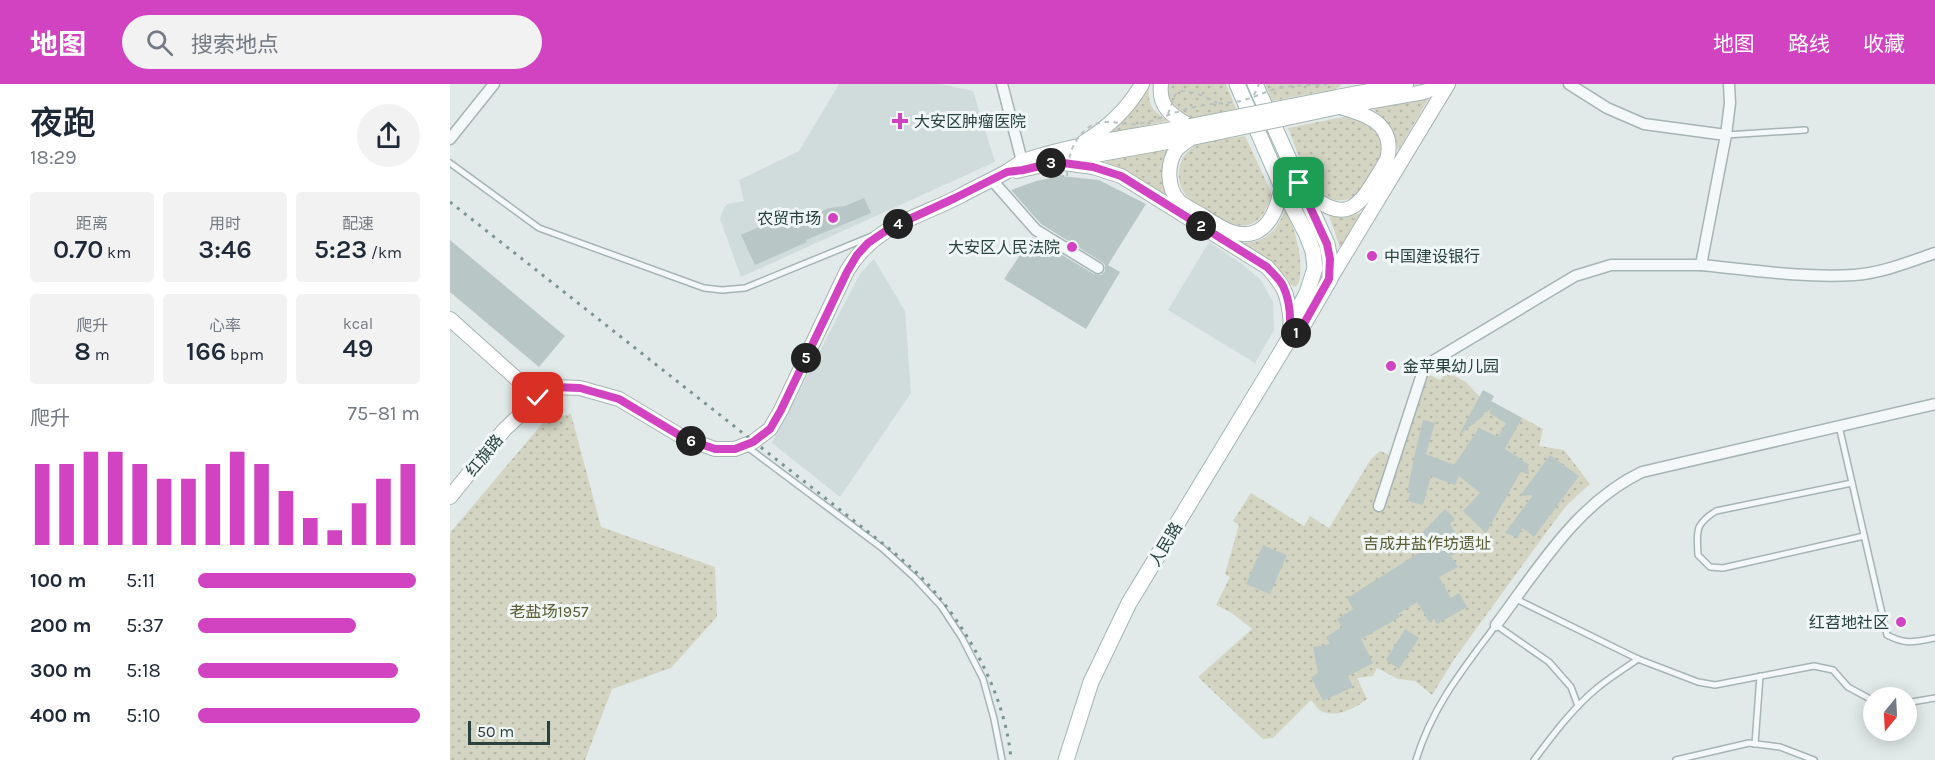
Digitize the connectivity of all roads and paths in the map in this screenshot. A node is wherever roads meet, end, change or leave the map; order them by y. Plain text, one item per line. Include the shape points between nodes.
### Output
1 (494, 84) edge
2 (1002, 84) edge
3 (1142, 84) edge
4 (1161, 84) edge
5 (1237, 84) edge
6 (1327, 84) edge
7 (1353, 84) edge
8 (1406, 84) edge
9 (1443, 84) edge
10 (1448, 84) edge
11 (1569, 84) edge
12 (1729, 84) edge
13 (1313, 85) edge
14 (1256, 88) edge
15 (1338, 102) junction
16 (1217, 103) junction
17 (1168, 115) junction
18 (1805, 130) dead end
19 (1191, 132) junction
20 (1726, 135) junction
21 (450, 139) edge
22 (1076, 148) junction
23 (1022, 161) junction
24 (1056, 162) junction
25 (450, 163) edge
26 (1007, 172) junction
27 (1067, 176) dead end
28 (992, 179) junction
29 (1299, 183) junction
30 (1282, 187) junction
31 (890, 228) junction
32 (1935, 253) edge
33 (1701, 266) junction
34 (1098, 268) dead end
35 (1329, 279) junction
36 (450, 319) edge
37 (1291, 323) junction
38 (1289, 339) junction
39 (538, 398) junction
40 (1935, 404) edge
41 (1839, 426) junction
42 (744, 445) junction
43 (1852, 483) junction
44 (450, 498) edge
45 (1379, 506) dead end
46 (1864, 536) junction
47 (1516, 599) junction
48 (1496, 625) junction
49 (1935, 638) edge
50 (1638, 658) junction
51 (1760, 676) junction
52 (1863, 695) edge
53 (1935, 698) edge
54 (1917, 701) edge
55 (1578, 706) junction
56 (1755, 744) junction
57 (1002, 760) edge
58 (1066, 760) edge
59 (1416, 760) edge
60 (1534, 760) edge
61 (1676, 760) edge
62 (1814, 760) edge

1 - 21 street
2 - 23 street
3 - 22 main road via 1121,115
4 - 19 main road via 1160,98 1165,108
5 - 30 main road
6 - 13 path, bridge
7 - 15 main road
8 - 15 main road
9 - 15 main road via 1403,97
10 - 35 main road
11 - 20 street via 1606,108 1644,123
12 - 20 street
13 - 14 path, bridge
14 - 16 path, bridge via 1239,101
14 - 29 main road
15 - 19 main road, bridge
15 - 29 main road via 1376,120 1388,141 1388,160 1364,199 1343,210 1319,203
16 - 17 path, bridge
16 - 17 path, bridge via 1196,93 1180,91
17 - 27 path, bridge via 1130,125 1111,121 1090,127 1072,145
18 - 20 lane
19 - 22 main road
19 - 24 main road
19 - 30 main road via 1173,158 1171,188 1179,201 1226,231 1258,231 1271,218
20 - 33 street
22 - 23 main road
23 - 26 main road
24 - 26 main road
24 - 37 main road via 1121,176 1267,267 1283,284
25 - 31 lane via 539,228 704,288 745,288
26 - 28 main road, 红旗路
28 - 31 main road, 红旗路
28 - 34 street via 1036,230
29 - 35 main road via 1327,244
30 - 37 main road via 1306,233 1315,268
31 - 42 main road, 红旗路 via 857,255 770,429
32 - 33 street via 1855,275
33 - 45 street via 1611,265 1575,276 1428,364
35 - 38 main road, 人民路 via 1302,327
36 - 39 main road
37 - 38 main road
38 - 58 main road, 人民路 via 1129,603 1091,682
39 - 42 main road, 红旗路 via 554,387 580,388 619,399 684,438 715,449
39 - 44 main road, 红旗路 via 504,430
40 - 41 street
41 - 43 lane
41 - 47 street via 1642,471 1622,481 1571,526
42 - 57 lane via 882,548 941,606 983,679
43 - 46 lane
43 - 46 lane via 1716,511 1703,519 1697,533 1698,555 1710,567 1724,568
46 - 49 lane via 1887,634 1912,643
47 - 48 street
47 - 50 lane
48 - 55 lane via 1549,662 1571,687
48 - 59 lane via 1447,690 1423,736
50 - 51 lane via 1715,685
50 - 55 lane
51 - 52 lane via 1814,666 1833,670 1848,687
51 - 56 lane
53 - 54 lane
55 - 60 lane
56 - 61 lane
56 - 62 lane via 1780,747

